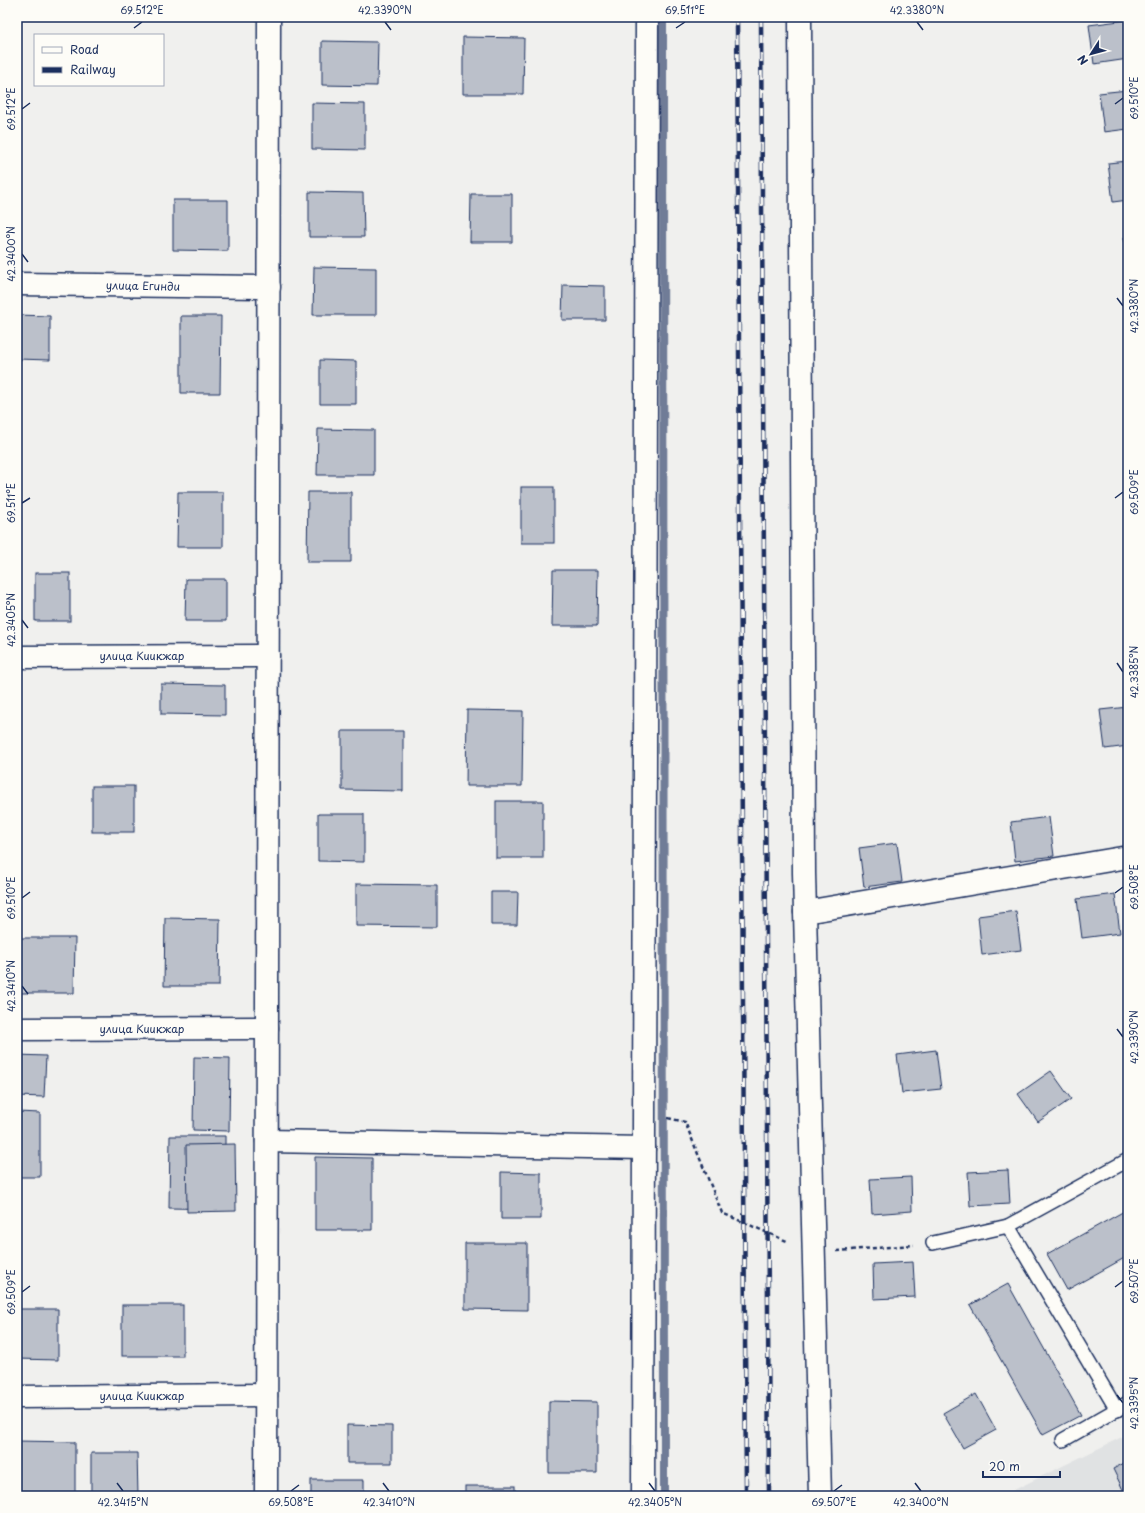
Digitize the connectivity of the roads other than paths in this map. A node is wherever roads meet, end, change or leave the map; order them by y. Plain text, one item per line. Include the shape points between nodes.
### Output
1 (269, 17) edge
2 (647, 17) edge
3 (800, 17) edge
4 (17, 284) edge
5 (269, 288) junction
6 (268, 656) junction
7 (17, 657) edge
8 (1128, 857) edge
9 (805, 912) junction
10 (267, 1028) junction
11 (17, 1029) edge
12 (267, 1141) junction
13 (644, 1148) junction
14 (1128, 1160) edge
15 (1008, 1226) junction
16 (932, 1243) road end
17 (266, 1395) junction
18 (17, 1397) edge
19 (1128, 1403) edge
20 (1116, 1410) junction
21 (1063, 1440) dead end
22 (266, 1496) edge
23 (643, 1496) edge
24 (820, 1496) edge

1 - 5 street
2 - 13 street
3 - 9 street
4 - 5 street, улица Егинди
5 - 6 street
6 - 7 street, улица Киикжар
6 - 10 street
8 - 9 street
9 - 24 street
10 - 11 street, улица Киикжар
10 - 12 street
12 - 13 street
12 - 17 street
13 - 23 street
14 - 15 lane
15 - 16 lane
15 - 20 lane
17 - 18 street, улица Киикжар
17 - 22 street
19 - 20 lane
20 - 21 lane

